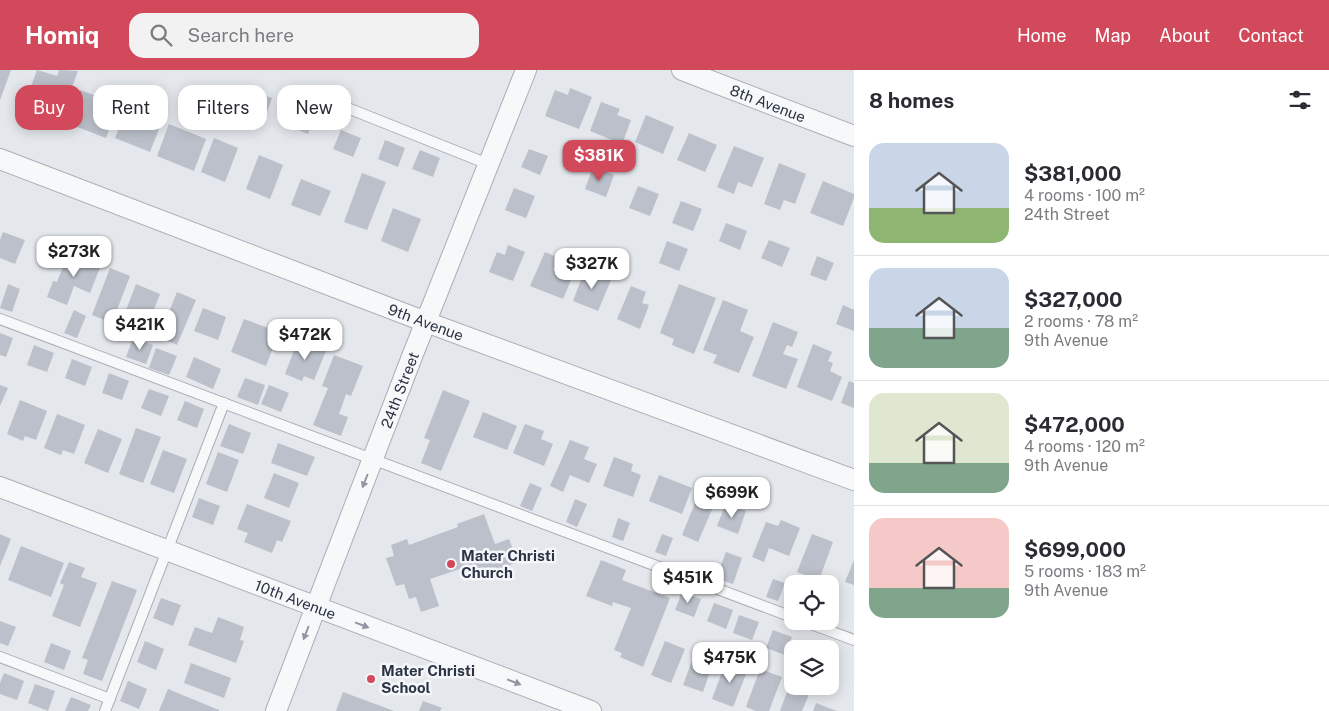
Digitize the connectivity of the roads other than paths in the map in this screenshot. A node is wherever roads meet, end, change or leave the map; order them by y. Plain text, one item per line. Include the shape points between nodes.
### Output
1 (526, 70) edge
2 (682, 70) edge
3 (351, 109) edge
4 (854, 136) edge
5 (0, 159) edge
6 (488, 164) junction
7 (0, 319) edge
8 (426, 322) junction
9 (224, 403) junction
10 (373, 459) junction
11 (854, 480) edge
12 (0, 487) edge
13 (168, 550) junction
14 (316, 607) junction
15 (784, 614) edge
16 (827, 630) edge
17 (854, 640) edge
18 (0, 657) edge
19 (110, 699) junction
20 (105, 711) edge
21 (276, 711) edge
22 (591, 711) edge

1 - 6 street, 24th Street
2 - 4 street, 8th Avenue
3 - 6 lane
5 - 8 street, 9th Avenue
6 - 8 street, 24th Street
7 - 9 lane
8 - 10 street, 24th Street
8 - 11 street, 9th Avenue
9 - 10 lane
9 - 13 lane
10 -> 14 street, 24th Street
10 - 15 lane
12 - 13 street, 10th Avenue
13 - 14 street, 10th Avenue
13 - 19 lane
14 -> 21 street, 24th Street
14 -> 22 street, 10th Avenue
16 - 17 lane
18 - 19 lane
19 - 20 lane

